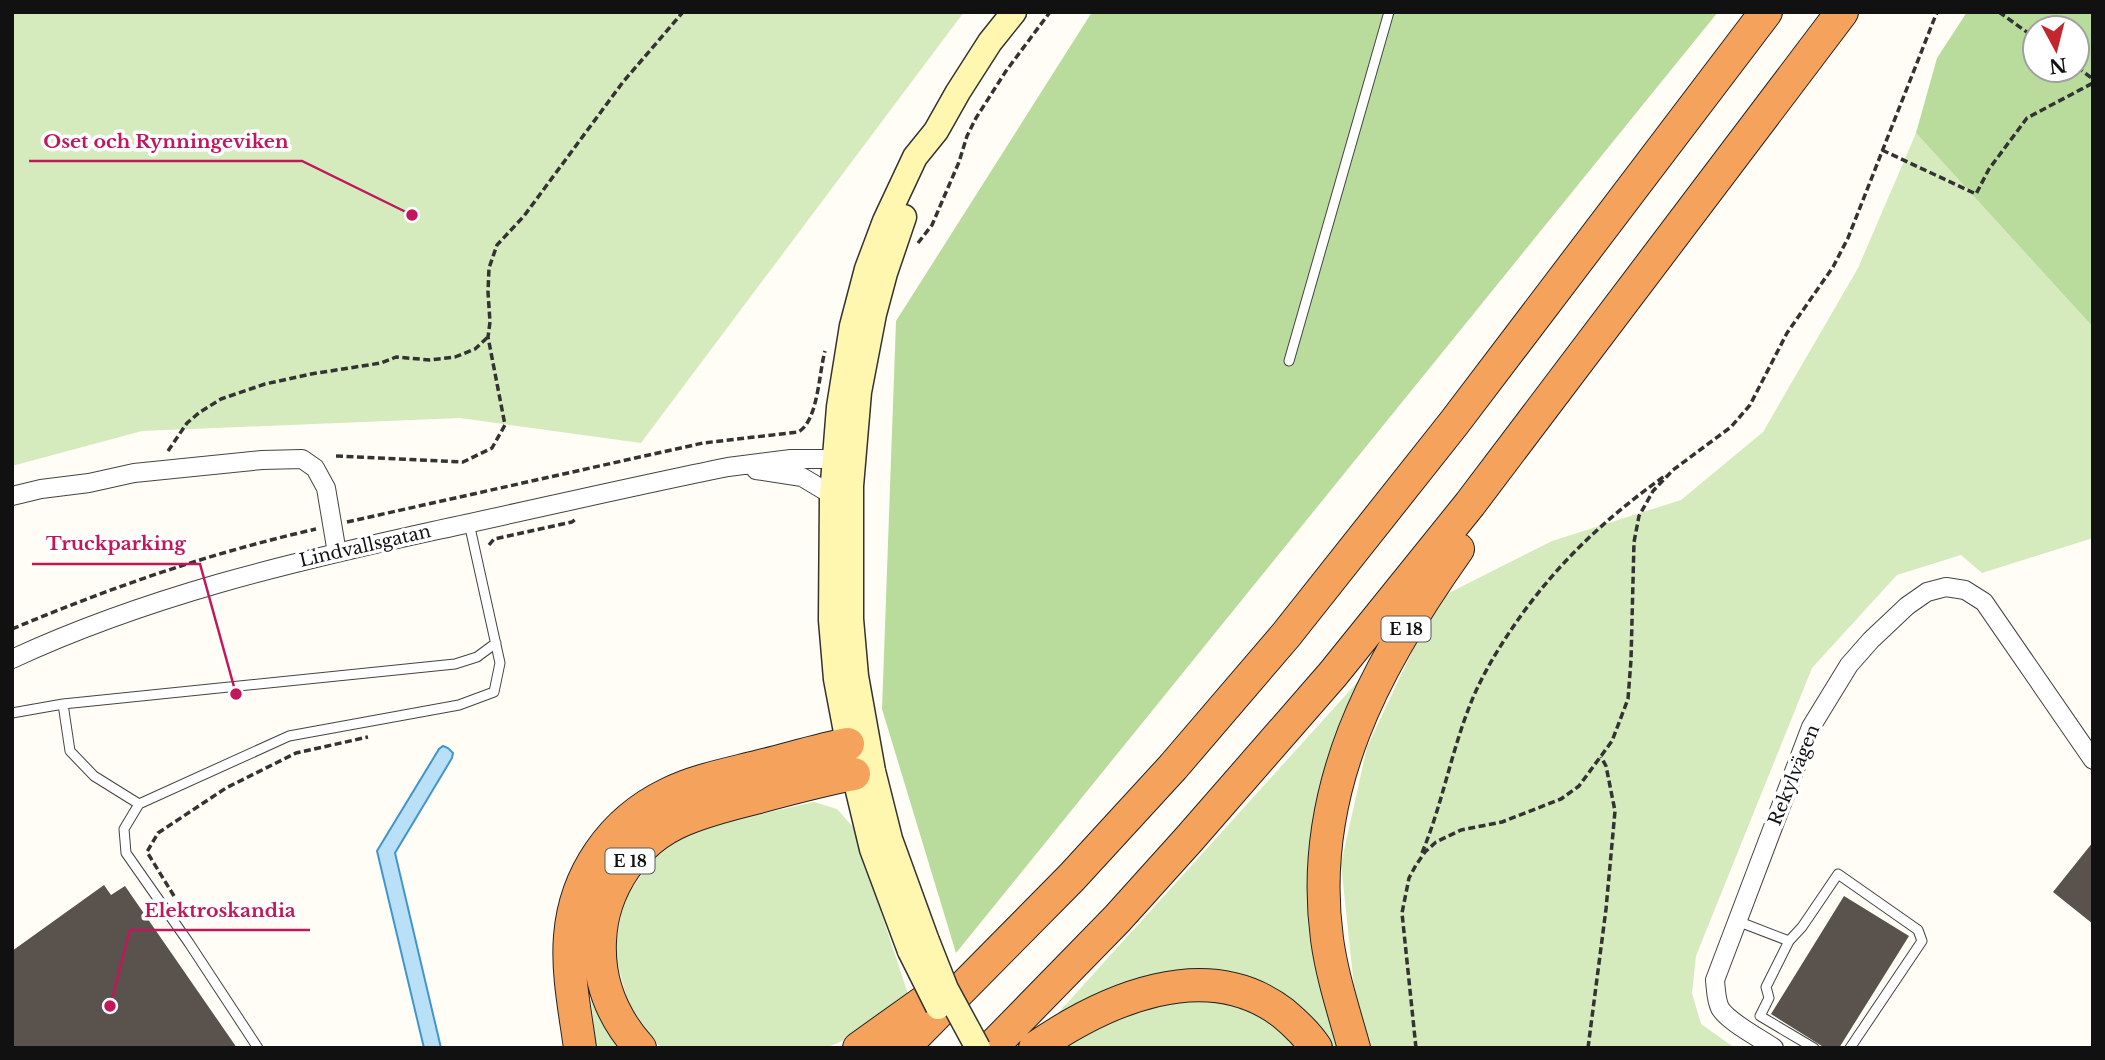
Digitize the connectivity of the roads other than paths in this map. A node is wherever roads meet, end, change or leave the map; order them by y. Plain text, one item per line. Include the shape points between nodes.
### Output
1 (1014, 12) edge
2 (1389, 12) edge
3 (1766, 12) edge
4 (1842, 12) edge
5 (1650, 265) junction
6 (1289, 361) dead end
7 (844, 459) junction
8 (728, 467) junction
9 (832, 495) junction
10 (12, 496) edge
11 (469, 523) junction
12 (337, 553) junction
13 (496, 643) junction
14 (12, 659) edge
15 (63, 704) junction
16 (12, 713) edge
17 (857, 742) junction
18 (2093, 760) edge
19 (864, 773) junction
20 (139, 804) junction
21 (1737, 921) junction
22 (1789, 941) junction
23 (919, 946) junction
24 (954, 997) junction
25 (258, 1048) edge
26 (580, 1048) edge
27 (640, 1048) edge
28 (859, 1048) edge
29 (903, 1048) edge
30 (959, 1048) edge
31 (978, 1048) edge
32 (991, 1048) edge
33 (1035, 1048) edge
34 (1316, 1048) edge
35 (1354, 1048) edge
36 (1774, 1048) edge
37 (1814, 1048) edge
38 (1850, 1048) edge

1 - 7 street via 990,42 936,131 874,314
2 - 6 lane
3 - 24 highway via 1454,423 1286,635 1173,767
4 - 5 highway, E 18
5 - 32 highway, E 18 via 1333,674 1191,838
5 - 35 highway, E 18 via 1422,603 1356,723 1332,802 1324,883 1331,965
7 - 8 street, Lindvallsgatan via 791,459
7 - 9 street
7 - 17 street via 850,486
8 - 9 street, Lindvallsgatan via 802,477
8 - 11 street, Lindvallsgatan
9 - 17 street via 831,620 836,679
10 - 12 street via 134,473 302,459 315,468 326,488
11 - 12 street, Lindvallsgatan
11 - 13 lane
12 - 14 street, Lindvallsgatan via 179,594
13 - 15 lane via 477,657 455,664
13 - 20 lane via 499,663 494,692 459,705 289,736
15 - 16 lane
15 - 20 lane via 70,751 94,776
17 - 19 street
17 - 26 highway, E 18 via 669,793 625,822 607,841 581,886 569,937
18 - 21 street, Rekylvägen via 1984,602 1965,590 1946,587 1927,592 1880,631 1849,665 1811,727
19 - 23 street via 890,839
19 - 27 highway, E 18 via 681,820 636,853 607,901 599,957 613,1011
20 - 25 lane via 124,829 126,853
21 - 22 lane
21 - 36 street, Rekylvägen via 1715,981 1716,993 1721,1010
22 - 37 lane via 1766,987 1769,998 1760,1016
22 - 38 lane via 1838,874 1918,930 1922,941
23 - 30 street, bridge
23 - 31 street, bridge
24 - 28 highway via 922,1003
24 - 29 highway
33 - 34 highway via 1112,1005 1192,984 1247,993 1272,1005 1295,1022

